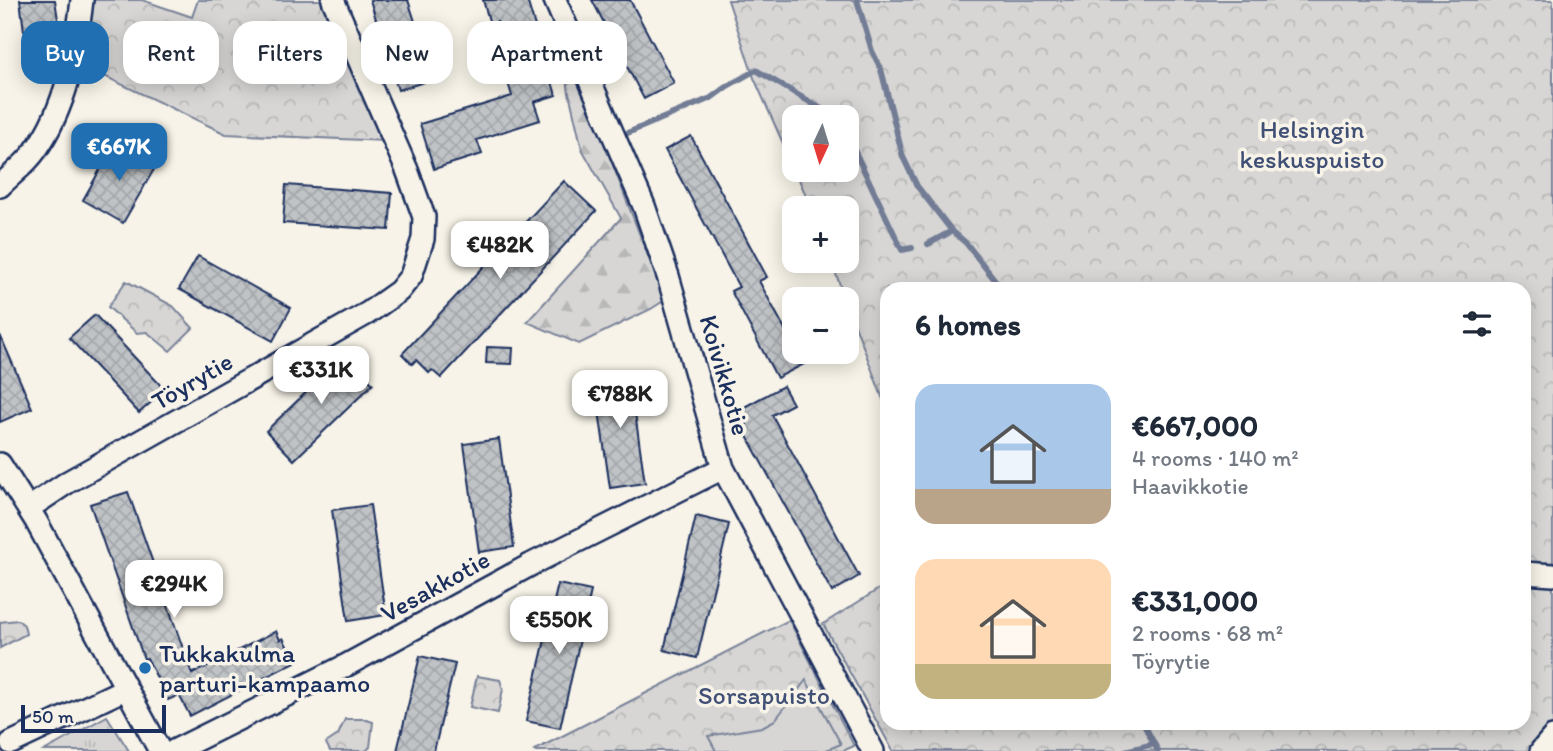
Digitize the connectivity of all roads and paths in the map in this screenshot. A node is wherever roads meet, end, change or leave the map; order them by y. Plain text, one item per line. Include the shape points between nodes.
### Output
1 (82, 0) edge
2 (333, 0) edge
3 (555, 0) edge
4 (0, 186) edge
5 (0, 464) edge
6 (723, 468) junction
7 (29, 508) junction
8 (1531, 573) edge
9 (1553, 575) edge
10 (125, 689) junction
11 (1553, 737) edge
12 (11, 743) dead end
13 (160, 751) edge
14 (174, 751) edge
15 (873, 751) edge
16 (1541, 751) edge

1 - 4 street via 61,102 34,153
2 - 7 street, Töyrytie via 424,217 423,239 411,276 399,291 368,313
3 - 6 street, Koivikkotie via 643,206
5 - 7 street
6 - 14 street, Vesakkotie
6 - 15 street, Koivikkotie
7 - 10 street
8 - 9 street
10 - 12 street
10 - 13 street
11 - 16 street

